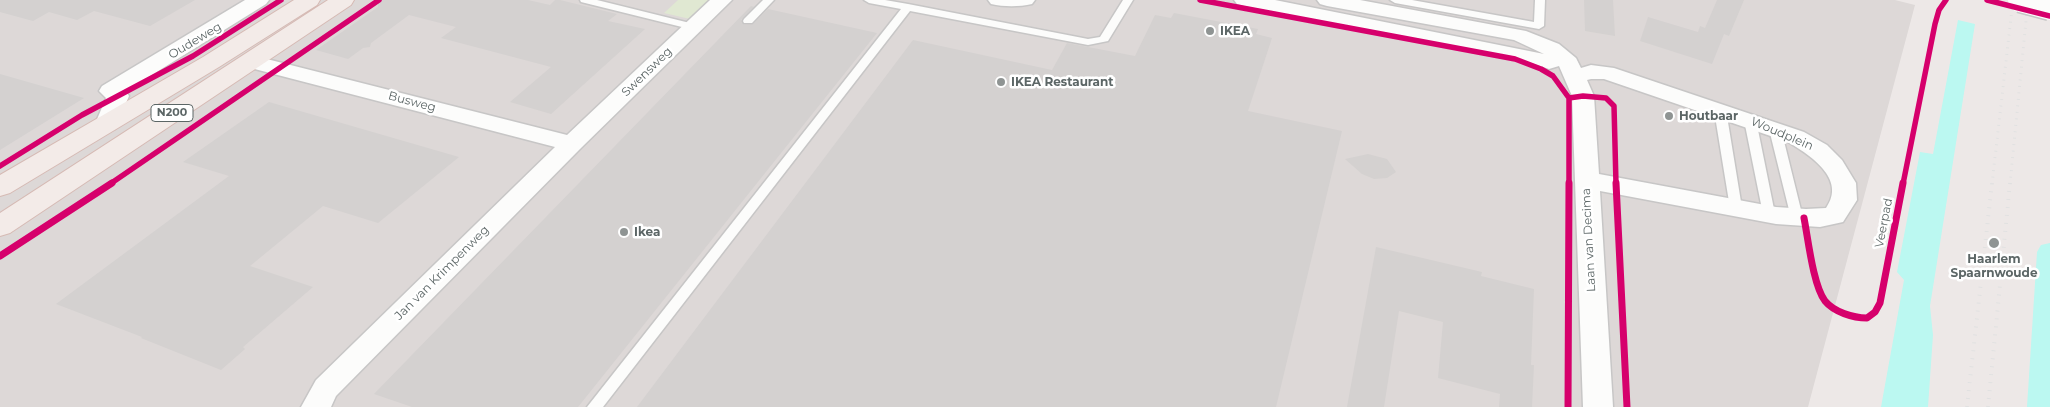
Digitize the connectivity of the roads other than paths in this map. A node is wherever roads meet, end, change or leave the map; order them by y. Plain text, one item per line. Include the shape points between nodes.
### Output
1 (259, 0) edge
2 (308, 0) edge
3 (343, 0) edge
4 (585, 0) edge
5 (722, 0) edge
6 (769, 0) edge
7 (869, 0) edge
8 (998, 0) edge
9 (1025, 0) edge
10 (1128, 0) edge
11 (1244, 0) edge
12 (1327, 0) edge
13 (1396, 0) edge
14 (1540, 0) edge
15 (2020, 0) edge
16 (1383, 4) edge
17 (908, 7) junction
18 (2050, 8) edge
19 (748, 21) dead end
20 (694, 27) junction
21 (251, 62) junction
22 (1573, 76) junction
23 (1720, 110) junction
24 (1750, 120) junction
25 (107, 124) junction
26 (1775, 129) junction
27 (572, 144) junction
28 (1586, 180) junction
29 (4, 187) edge
30 (1736, 208) junction
31 (1769, 214) junction
32 (1797, 218) junction
33 (0, 226) edge
34 (316, 407) edge
35 (594, 407) edge
36 (1598, 407) edge

1 - 25 street, Oudeweg via 110,91 118,96
2 - 25 main road, Oudeweg / N200
3 - 21 main road, N200
4 - 20 lane
5 - 20 street, Swensweg
6 - 19 lane
7 - 17 lane
8 - 9 street
10 - 17 lane via 1104,38 1088,42
11 - 22 street via 1530,56
12 - 16 street, Laan van Decima
13 - 14 lane via 1539,26
15 - 18 main road, bridge
16 - 22 street, Laan van Decima via 1519,35 1552,50 1568,63
17 - 35 lane
20 - 27 street, Swensweg
21 - 27 street, Busweg
21 - 33 main road, N200
22 - 23 street, Woudplein via 1606,73
22 - 28 street, Laan van Decima via 1583,96
23 - 24 street, Woudplein
23 - 30 lane
24 - 26 street, Woudplein
24 - 31 lane
25 - 29 main road, Oudeweg / N200
26 - 32 lane
26 - 32 street, Woudplein via 1820,150 1844,183 1845,200 1834,216
27 - 34 street, Jan van Krimpenweg via 326,388
28 - 30 street, Woudplein
28 - 36 street, Laan van Decima
30 - 31 street, Woudplein
31 - 32 street, Woudplein

